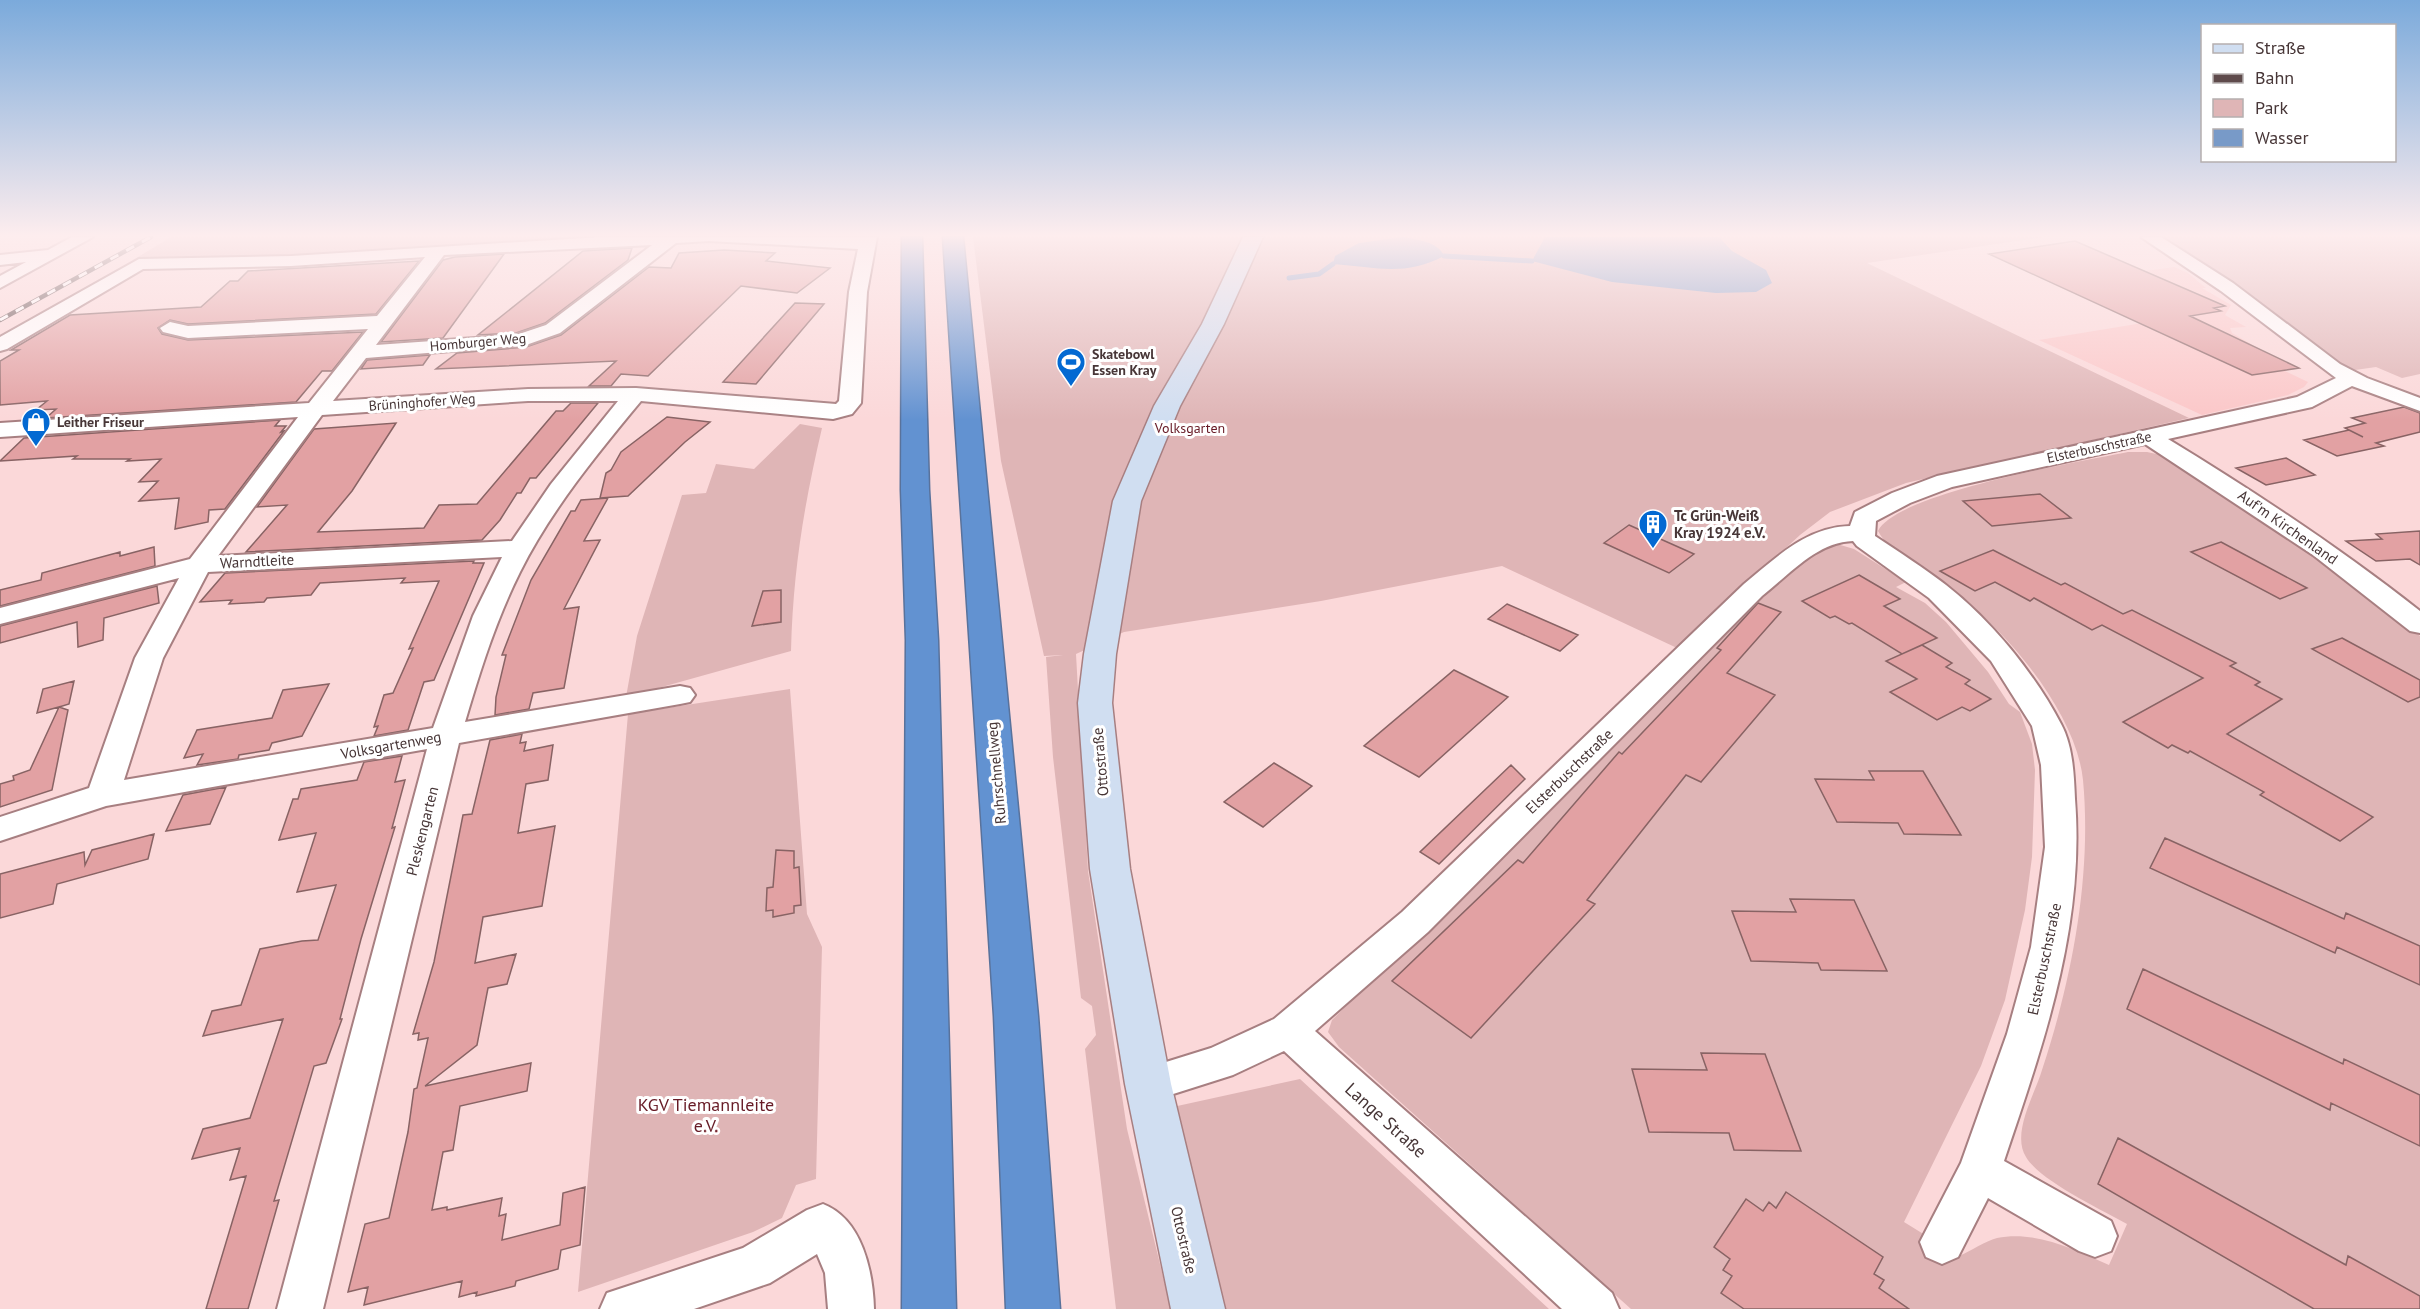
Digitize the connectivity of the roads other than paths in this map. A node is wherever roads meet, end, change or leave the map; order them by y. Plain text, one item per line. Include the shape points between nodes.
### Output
1 (81, 298) edge
2 (401, 298) edge
3 (594, 298) edge
4 (858, 298) edge
5 (913, 298) edge
6 (958, 298) edge
7 (1225, 298) edge
8 (2241, 298) edge
9 (382, 322) junction
10 (170, 328) dead end
11 (0, 345) edge
12 (360, 352) junction
13 (2352, 379) junction
14 (636, 394) junction
15 (2420, 405) edge
16 (318, 408) junction
17 (0, 430) edge
18 (2150, 437) junction
19 (1861, 533) junction
20 (520, 548) junction
21 (199, 565) junction
22 (0, 616) edge
23 (2420, 625) edge
24 (680, 695) dead end
25 (446, 735) junction
26 (103, 795) junction
27 (0, 830) edge
28 (1288, 1031) junction
29 (1148, 1084) junction
30 (1980, 1170) junction
31 (2095, 1236) dead end
32 (1942, 1242) dead end
33 (300, 1309) edge
34 (623, 1309) edge
35 (851, 1309) edge
36 (929, 1309) edge
37 (1033, 1309) edge
38 (1198, 1309) edge
39 (1596, 1309) edge

1 - 11 street
2 - 9 street
3 - 12 street, Homburger Weg via 553,330 519,341
4 - 14 street, Brüninghofer Weg via 850,403 844,409 833,412
5 - 36 highway via 922,640
6 - 37 highway, Ruhrschnellweg via 1016,1016
7 - 29 street, Ottostraße via 1167,406 1134,480 1121,522 1095,703 1110,869
8 - 13 street via 2311,354
9 - 10 street via 188,332
9 - 12 street
12 - 16 street
13 - 15 street
13 - 18 street, Elsterbuschstraße via 2304,402
14 - 16 street, Brüninghofer Weg via 528,395
14 - 20 street, Pleskengarten
16 - 17 street, Brüninghofer Weg
16 - 21 street
18 - 19 street, Elsterbuschstraße via 1945,481 1864,517
18 - 23 street, Auf'm Kirchenland via 2248,498
19 - 28 street, Elsterbuschstraße via 1834,534 1809,546 1753,590 1415,922
19 - 30 street, Elsterbuschstraße via 1873,548 1938,592 2002,656 2047,726 2057,765 2062,847 2049,947 2027,1034
20 - 21 street, Warndtleite
20 - 25 street, Pleskengarten via 469,660
21 - 22 street, Warndtleite
21 - 26 street via 145,667
24 - 25 street, Volksgartenweg
25 - 26 street, Volksgartenweg
25 - 33 street, Pleskengarten
26 - 27 street, Volksgartenweg
28 - 29 street via 1220,1063
28 - 39 street, Lange Straße
29 - 38 street, Ottostraße
30 - 31 street
30 - 32 street, Elsterbuschstraße
34 - 35 street via 754,1267 823,1224 842,1249 851,1286

